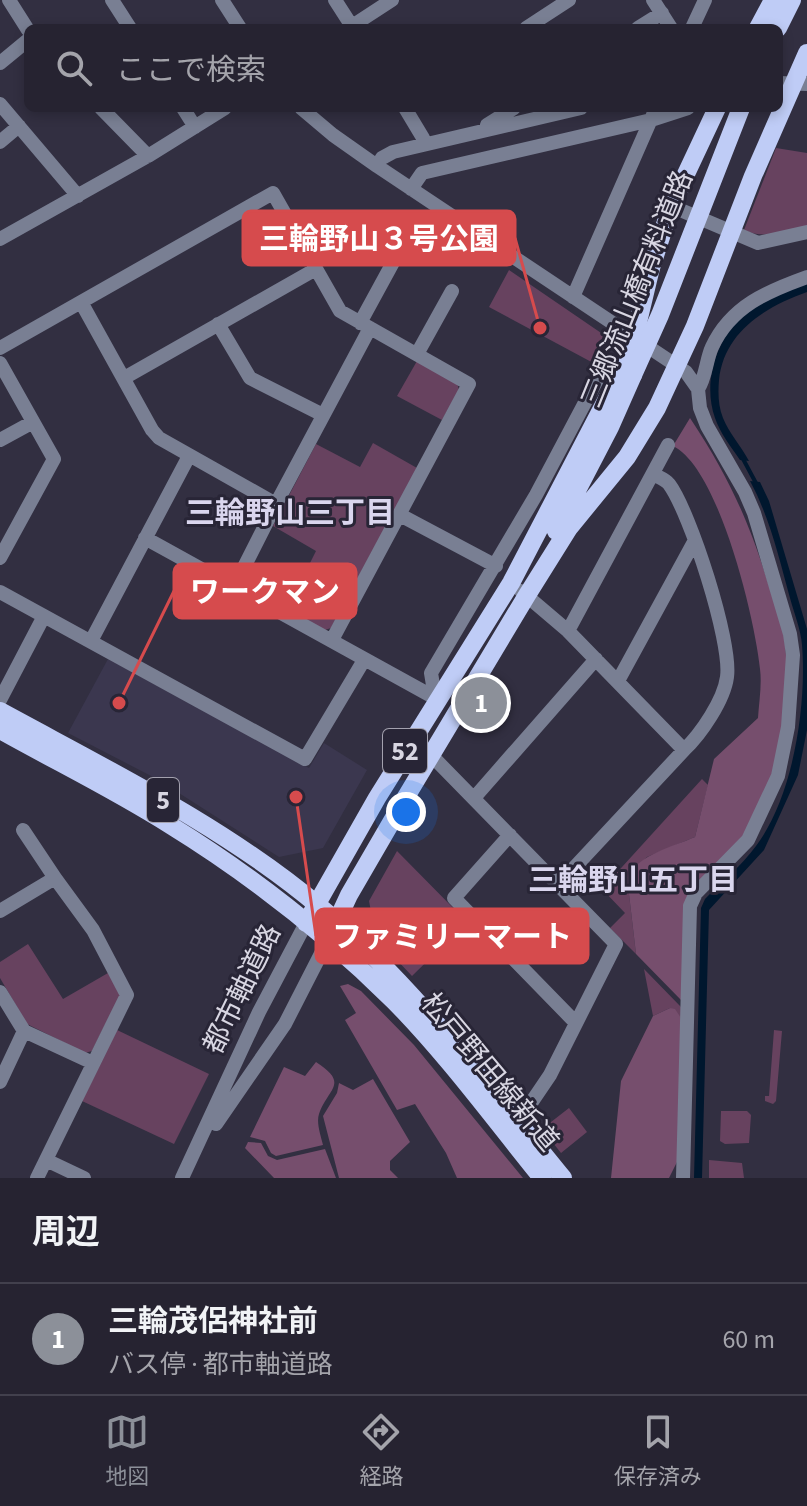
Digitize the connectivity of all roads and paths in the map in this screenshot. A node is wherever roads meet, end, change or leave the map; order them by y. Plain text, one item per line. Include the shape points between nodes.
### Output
1 (9, 0) edge
2 (112, 0) edge
3 (222, 0) edge
4 (335, 0) edge
5 (392, 0) edge
6 (569, 0) edge
7 (653, 0) edge
8 (705, 0) edge
9 (773, 0) edge
10 (792, 0) edge
11 (662, 13) junction
12 (24, 24) edge
13 (127, 24) edge
14 (237, 24) edge
15 (349, 24) edge
16 (356, 24) edge
17 (532, 24) edge
18 (644, 24) edge
19 (669, 24) edge
20 (694, 24) edge
21 (760, 24) edge
22 (780, 24) edge
23 (24, 43) edge
24 (807, 53) edge
25 (0, 63) edge
26 (793, 84) edge
27 (0, 104) edge
28 (783, 108) edge
29 (105, 112) edge
30 (186, 112) edge
31 (219, 112) edge
32 (306, 112) edge
33 (407, 112) edge
34 (508, 112) edge
35 (564, 112) edge
36 (715, 112) edge
37 (739, 112) edge
38 (781, 112) edge
39 (654, 114) edge
40 (19, 126) junction
41 (195, 127) junction
42 (477, 132) junction
43 (0, 142) edge
44 (424, 144) junction
45 (148, 156) junction
46 (377, 166) junction
47 (411, 189) junction
48 (78, 196) junction
49 (671, 206) junction
50 (732, 232) junction
51 (807, 232) edge
52 (0, 239) edge
53 (396, 257) dead end
54 (316, 269) junction
55 (807, 277) edge
56 (452, 291) dead end
57 (573, 297) junction
58 (81, 302) junction
59 (218, 324) junction
60 (365, 326) junction
61 (634, 339) junction
62 (0, 348) edge
63 (417, 354) junction
64 (0, 363) edge
65 (677, 366) junction
66 (124, 378) junction
67 (598, 378) dead end
68 (698, 389) junction
69 (323, 415) junction
70 (33, 422) junction
71 (0, 440) edge
72 (668, 445) dead end
73 (189, 456) junction
74 (653, 474) junction
75 (578, 489) junction
76 (276, 504) junction
77 (400, 515) junction
78 (145, 538) junction
79 (695, 540) junction
80 (0, 558) edge
81 (496, 566) junction
82 (511, 583) junction
83 (234, 587) junction
84 (0, 592) edge
85 (527, 595) junction
86 (44, 616) junction
87 (568, 631) junction
88 (332, 640) junction
89 (91, 641) junction
90 (596, 659) junction
91 (364, 660) junction
92 (618, 681) junction
93 (435, 692) junction
94 (0, 700) edge
95 (0, 711) edge
96 (1, 733) edge
97 (684, 750) junction
98 (431, 755) junction
99 (474, 798) junction
100 (23, 830) dead end
101 (510, 835) junction
102 (55, 878) junction
103 (559, 884) junction
104 (317, 904) junction
105 (0, 911) edge
106 (337, 921) junction
107 (306, 923) junction
108 (328, 940) junction
109 (0, 992) edge
110 (576, 1023) junction
111 (24, 1031) junction
112 (93, 1063) junction
113 (0, 1082) edge
114 (514, 1118) junction
115 (193, 1157) junction
116 (46, 1160) junction
117 (37, 1178) edge
118 (84, 1178) edge
119 (182, 1178) edge
120 (542, 1178) edge
121 (563, 1178) edge
122 (683, 1178) edge

1 - 12 street
2 - 13 street
3 - 14 street
4 - 15 street
5 - 16 street
6 - 17 street
7 - 11 street
8 - 20 street
9 - 21 main road
10 - 22 main road
11 - 18 street
11 - 19 street
23 - 25 street
24 - 26 main road
26 - 28 main road
27 - 40 street
29 - 45 street
30 - 41 street
31 - 41 street
32 - 46 street
33 - 44 street
34 - 42 street
35 - 42 street
36 - 49 main road
37 - 75 main road, 三郷流山橋有料道路 / 52, bridge via 660,315
38 - 50 main road
39 - 47 street via 422,173
39 - 57 street
40 - 43 street
40 - 48 street
41 - 45 street
42 - 44 street
44 - 46 street via 393,152
45 - 48 street
46 - 47 street
47 - 57 street
48 - 52 street
49 - 50 street
49 - 61 main road
50 - 51 street via 758,243
50 - 65 main road
53 - 60 street
54 - 58 street via 273,193
54 - 59 street
54 - 60 street via 340,311
55 - 68 street via 775,288 736,313 719,333
56 - 63 street
57 - 61 street
58 - 62 street
58 - 66 street
59 - 66 street
59 - 69 street via 250,378
60 - 63 street
60 - 69 street
61 - 65 street
61 - 82 main road
63 - 77 street via 469,384
64 - 70 street
65 - 68 street
65 - 85 main road via 637,443 569,528
66 - 73 street via 152,430
67 - 81 street
68 - 122 street via 707,426 745,492 764,541 793,655 788,727 768,801 748,840 696,893 690,906
69 - 76 street
70 - 71 street
70 - 80 street via 54,459
72 - 74 street
73 - 76 street
73 - 78 street
74 - 79 street via 669,484
74 - 87 street
75 - 82 main road, 三郷流山橋有料道路 / 52
75 - 85 main road, 三郷流山橋有料道路 / 52
76 - 83 street
77 - 81 street
77 - 88 street
78 - 83 street
78 - 89 street
79 - 92 street
79 - 97 street via 728,674 699,736
81 - 93 street via 431,673
82 - 85 street
82 - 93 main road, 都市軸道路 / 52
83 - 88 street
84 - 86 street
85 - 87 street
85 - 98 main road, 都市軸道路 / 52
86 - 89 street
86 - 94 street
87 - 90 street
88 - 91 street
89 - 91 street via 305,759
90 - 92 street
90 - 99 street
91 - 93 street
92 - 97 street
93 - 104 main road, 都市軸道路 / 52
95 - 104 main road, 松戸野田線新道 / 5 via 202,823
96 - 107 main road, 松戸野田線新道 / 5 via 169,824
97 - 103 street
98 - 99 street
98 - 106 main road, 都市軸道路 / 52
99 - 101 street
100 - 102 street
101 - 103 street
101 - 110 street via 454,898
102 - 105 street
102 - 112 street via 93,930 127,995
103 - 110 street via 616,944
104 - 106 main road, 松戸野田線新道 / 5
104 - 107 main road, 都市軸道路 / 52
106 - 108 main road, 都市軸道路 / 52
106 - 114 main road, 松戸野田線新道 / 5 via 425,1009
107 - 108 main road, 松戸野田線新道 / 5
107 - 115 street, 都市軸道路
108 - 115 street via 285,1024
108 - 120 main road, 松戸野田線新道 / 5 via 428,1038
109 - 111 street
110 - 114 street via 550,1075
111 - 112 street
111 - 113 street
112 - 116 street
114 - 121 main road, 松戸野田線新道 / 5
115 - 119 street, 都市軸道路
116 - 117 street
116 - 118 street

